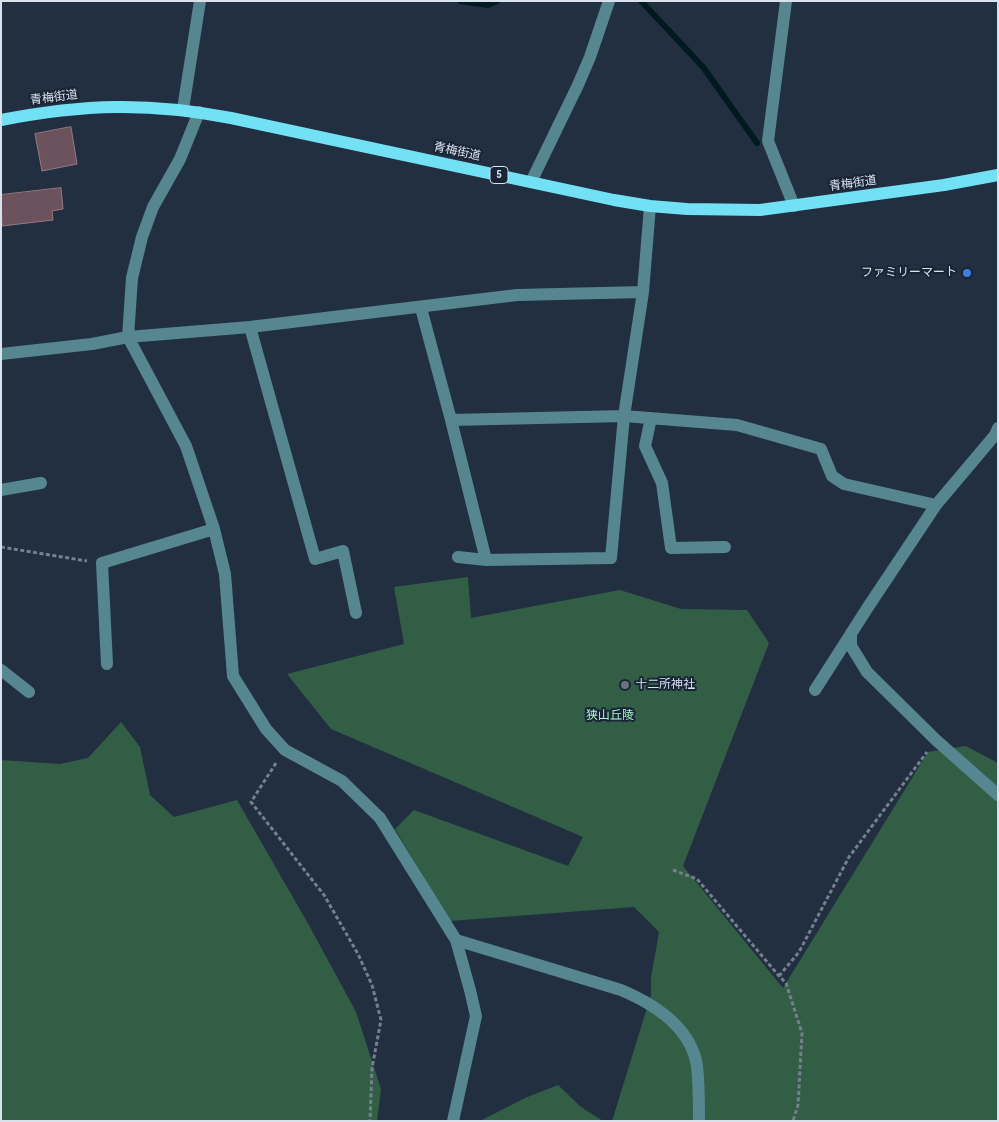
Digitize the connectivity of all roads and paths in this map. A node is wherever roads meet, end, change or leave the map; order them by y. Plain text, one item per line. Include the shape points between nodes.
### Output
1 (200, 1) edge
2 (609, 1) edge
3 (786, 1) edge
4 (183, 110) junction
5 (199, 112) junction
6 (1, 120) edge
7 (998, 175) edge
8 (531, 182) junction
9 (650, 206) junction
10 (794, 206) junction
11 (643, 292) junction
12 (420, 308) junction
13 (250, 327) junction
14 (128, 337) junction
15 (1, 354) edge
16 (624, 416) junction
17 (651, 418) junction
18 (451, 420) junction
19 (998, 428) edge
20 (41, 483) dead end
21 (1, 490) edge
22 (936, 505) junction
23 (214, 529) junction
24 (1, 547) edge
25 (725, 547) dead end
26 (458, 557) dead end
27 (486, 560) junction
28 (102, 564) junction
29 (356, 613) dead end
30 (851, 633) junction
31 (107, 664) dead end
32 (1, 670) edge
33 (815, 690) dead end
34 (29, 692) dead end
35 (936, 740) junction
36 (284, 750) junction
37 (998, 795) edge
38 (673, 870) dead end
39 (456, 940) junction
40 (778, 976) junction
41 (370, 1121) edge
42 (453, 1121) edge
43 (699, 1121) edge
44 (793, 1121) edge

1 - 4 street
2 - 8 street via 584,71
3 - 10 street via 768,141
4 - 5 main road, 青梅街道 / 5
4 - 6 main road, 青梅街道 / 5 via 105,106
5 - 8 main road, 青梅街道 / 5
5 - 14 street via 142,237 132,278
7 - 10 main road, 青梅街道 / 5
8 - 9 main road, 青梅街道 / 5
9 - 10 main road, 青梅街道 / 5 via 760,210
9 - 11 street
11 - 12 street via 517,295
11 - 16 street
12 - 13 street
12 - 18 street
13 - 14 street
13 - 29 street via 315,559 343,551
14 - 15 street
14 - 23 street via 186,446
16 - 17 street
16 - 18 street
16 - 27 street via 611,558
17 - 22 street via 737,425 821,449 832,476 844,484
17 - 25 street via 645,446 662,483 671,548
18 - 27 street
19 - 22 street
20 - 21 street
22 - 30 street
23 - 28 street
23 - 36 street via 225,574 233,676 266,729
24 - 28 path
26 - 27 street
28 - 31 street
30 - 33 street
30 - 35 street via 851,646 867,672
32 - 34 street
35 - 37 street
35 - 40 path via 849,857 799,952
36 - 39 street via 342,781 380,818
36 - 41 path via 251,802 324,895 372,985 381,1020 372,1068
38 - 40 path via 697,879
39 - 42 street via 476,1016
39 - 43 street via 621,990 663,1014 678,1026 697,1065
40 - 44 path via 786,983 802,1033 798,1105

